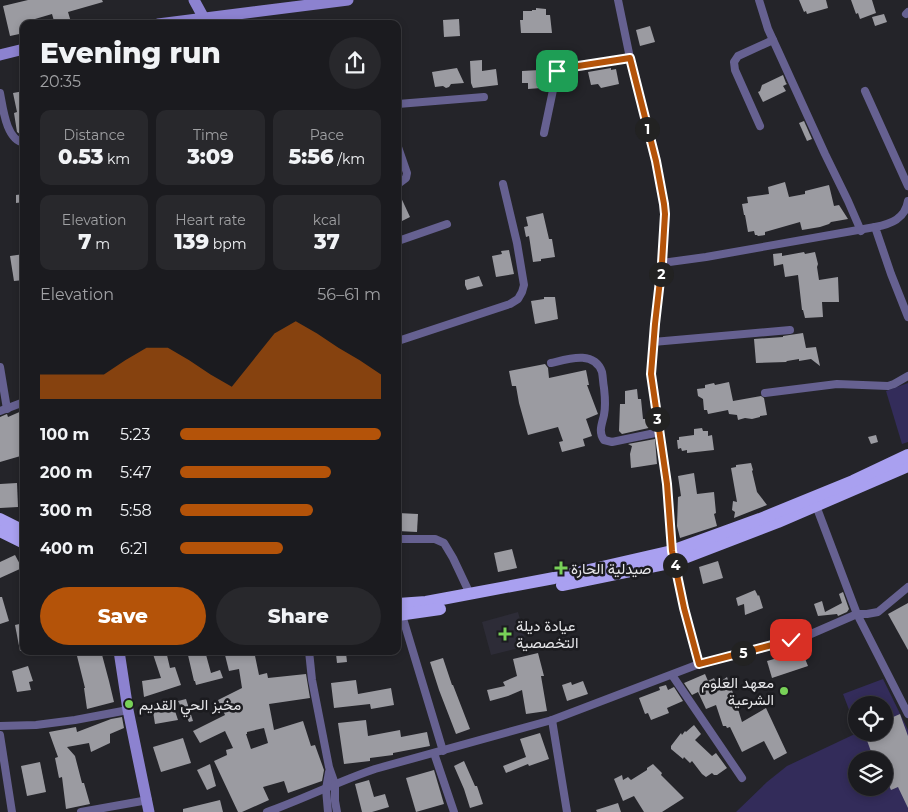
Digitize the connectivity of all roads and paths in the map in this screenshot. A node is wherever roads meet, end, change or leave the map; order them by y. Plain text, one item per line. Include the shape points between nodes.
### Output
1 (194, 0) edge
2 (348, 0) edge
3 (618, 0) edge
4 (759, 0) edge
5 (205, 20) edge
6 (773, 40) junction
7 (20, 50) edge
8 (0, 55) edge
9 (630, 58) junction
10 (865, 91) dead end
11 (0, 93) edge
12 (484, 97) dead end
13 (401, 104) edge
14 (760, 126) dead end
15 (544, 133) dead end
16 (20, 142) edge
17 (401, 156) edge
18 (401, 182) edge
19 (503, 184) dead end
20 (908, 186) edge
21 (908, 201) edge
22 (447, 224) dead end
23 (876, 228) junction
24 (861, 231) junction
25 (401, 241) edge
26 (662, 263) junction
27 (908, 317) edge
28 (790, 330) dead end
29 (401, 340) edge
30 (653, 342) junction
31 (551, 363) dead end
32 (0, 367) edge
33 (908, 376) edge
34 (765, 393) dead end
35 (20, 404) edge
36 (4, 410) edge
37 (660, 432) junction
38 (908, 455) edge
39 (908, 466) edge
40 (815, 502) junction
41 (0, 519) edge
42 (20, 529) edge
43 (0, 531) edge
44 (401, 539) edge
45 (20, 541) edge
46 (673, 557) junction
47 (908, 587) edge
48 (470, 594) junction
49 (401, 608) edge
50 (401, 609) edge
51 (857, 614) junction
52 (401, 615) edge
53 (120, 655) edge
54 (309, 655) edge
55 (699, 664) junction
56 (672, 674) junction
57 (128, 710) junction
58 (908, 714) edge
59 (552, 720) junction
60 (0, 726) edge
61 (0, 735) edge
62 (443, 751) junction
63 (434, 753) junction
64 (329, 767) junction
65 (742, 778) dead end
66 (335, 784) junction
67 (326, 788) junction
68 (148, 806) edge
69 (289, 808) edge
70 (12, 812) edge
71 (81, 812) edge
72 (267, 812) edge
73 (328, 812) edge
74 (337, 812) edge
75 (454, 812) edge
76 (567, 812) edge

1 - 5 street
2 - 5 street
3 - 9 street
4 - 6 street
6 - 14 street via 738,56 734,62
6 - 24 street
7 - 8 street
9 - 15 street via 559,69
9 - 26 street via 664,204
10 - 20 street
11 - 16 street via 10,131
12 - 13 street
17 - 18 street via 407,173
19 - 29 street via 524,285 518,299
21 - 23 street via 897,220
22 - 25 street
23 - 24 street
23 - 27 street
24 - 26 street
26 - 30 street
28 - 30 street
30 - 37 street via 651,374
31 - 37 street via 581,357 598,366 602,372 605,398 601,428 604,440 612,442
32 - 36 street
33 - 34 street via 888,386 837,384
35 - 36 street
37 - 46 street
38 - 40 main road
39 - 40 main road
40 - 46 main road via 760,519
40 - 51 street
41 - 42 main road
43 - 45 main road
44 - 48 street via 435,539 444,543
46 - 48 main road
46 - 50 main road via 440,609
46 - 55 street
47 - 51 street via 878,612
48 - 49 main road
51 - 55 street via 811,634
51 - 58 street
52 - 62 street
53 - 57 street
54 - 64 street
55 - 56 street
56 - 59 street
56 - 65 street
57 - 60 street via 36,725
57 - 68 street
59 - 62 street
59 - 76 street
61 - 70 street
62 - 63 street
63 - 66 street
63 - 75 street
64 - 66 street
64 - 67 street
66 - 67 street
66 - 74 street
67 - 69 street
67 - 73 street
68 - 71 street
69 - 72 street

